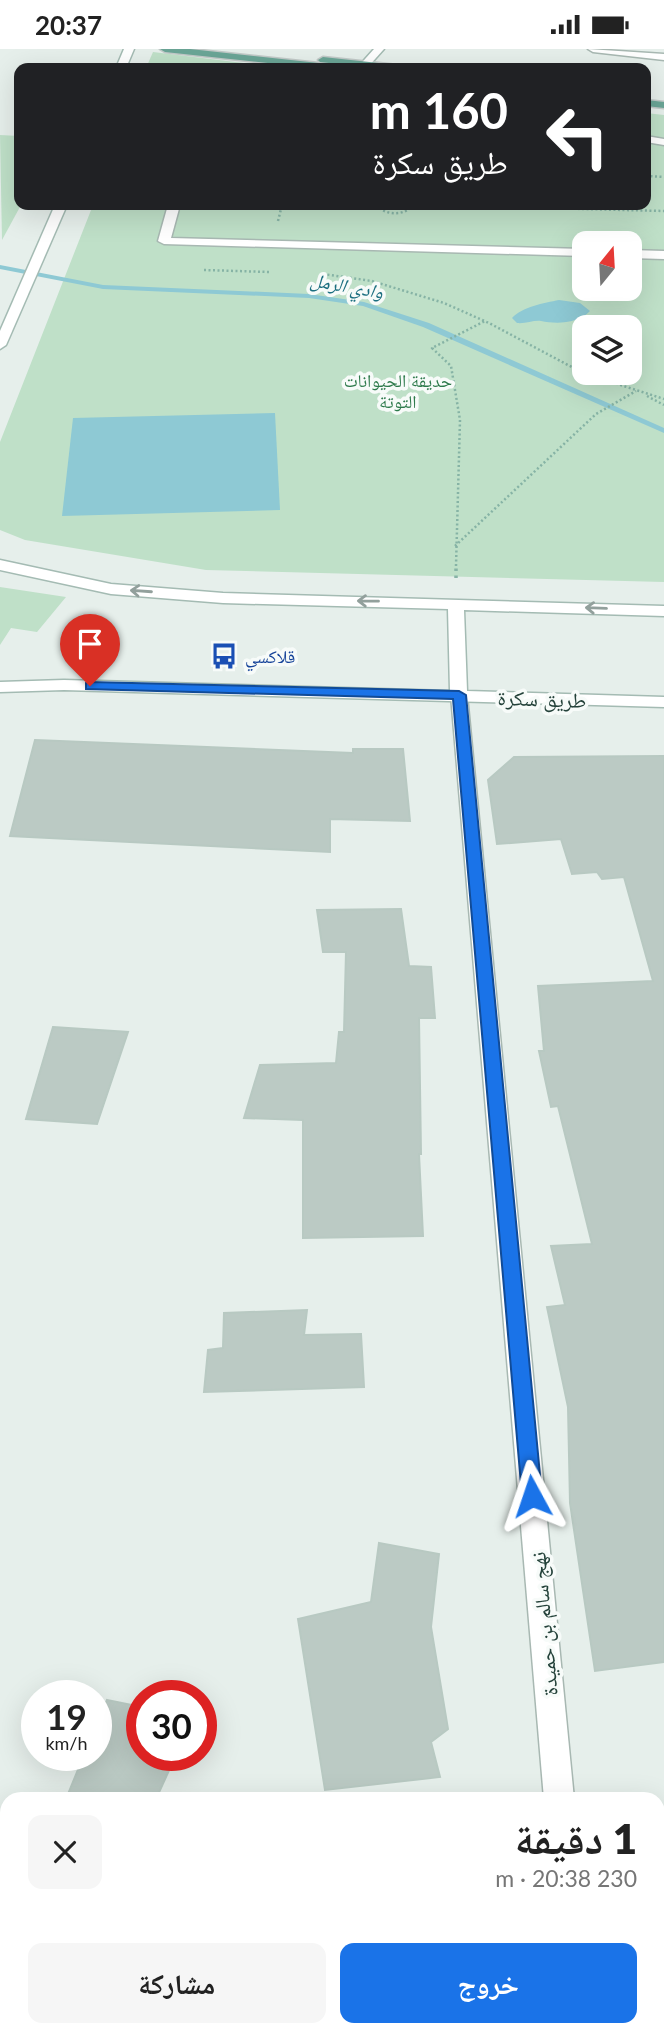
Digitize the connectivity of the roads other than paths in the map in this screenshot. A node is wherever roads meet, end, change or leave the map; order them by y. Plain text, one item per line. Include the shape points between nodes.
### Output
1 (165, 49) edge
2 (228, 49) edge
3 (379, 49) edge
4 (593, 49) edge
5 (664, 57) edge
6 (292, 63) edge
7 (334, 63) edge
8 (367, 63) edge
9 (59, 210) edge
10 (173, 210) edge
11 (572, 253) edge
12 (642, 254) edge
13 (664, 255) edge
14 (0, 345) edge
15 (0, 567) edge
16 (457, 604) junction
17 (664, 611) edge
18 (0, 687) edge
19 (459, 695) junction
20 (664, 702) edge
21 (558, 1792) edge

1 - 6 main road
2 - 7 main road
3 - 8 street
4 - 5 street
9 - 14 street
10 - 11 street via 164,241
12 - 13 street
16 -> 15 street via 223,598 111,589
17 -> 16 street
16 - 19 street, نهج سالم بن حميدة
18 - 19 street, طريق سكرة
19 - 20 street, طريق سكرة
19 - 21 street, نهج سالم بن حميدة

